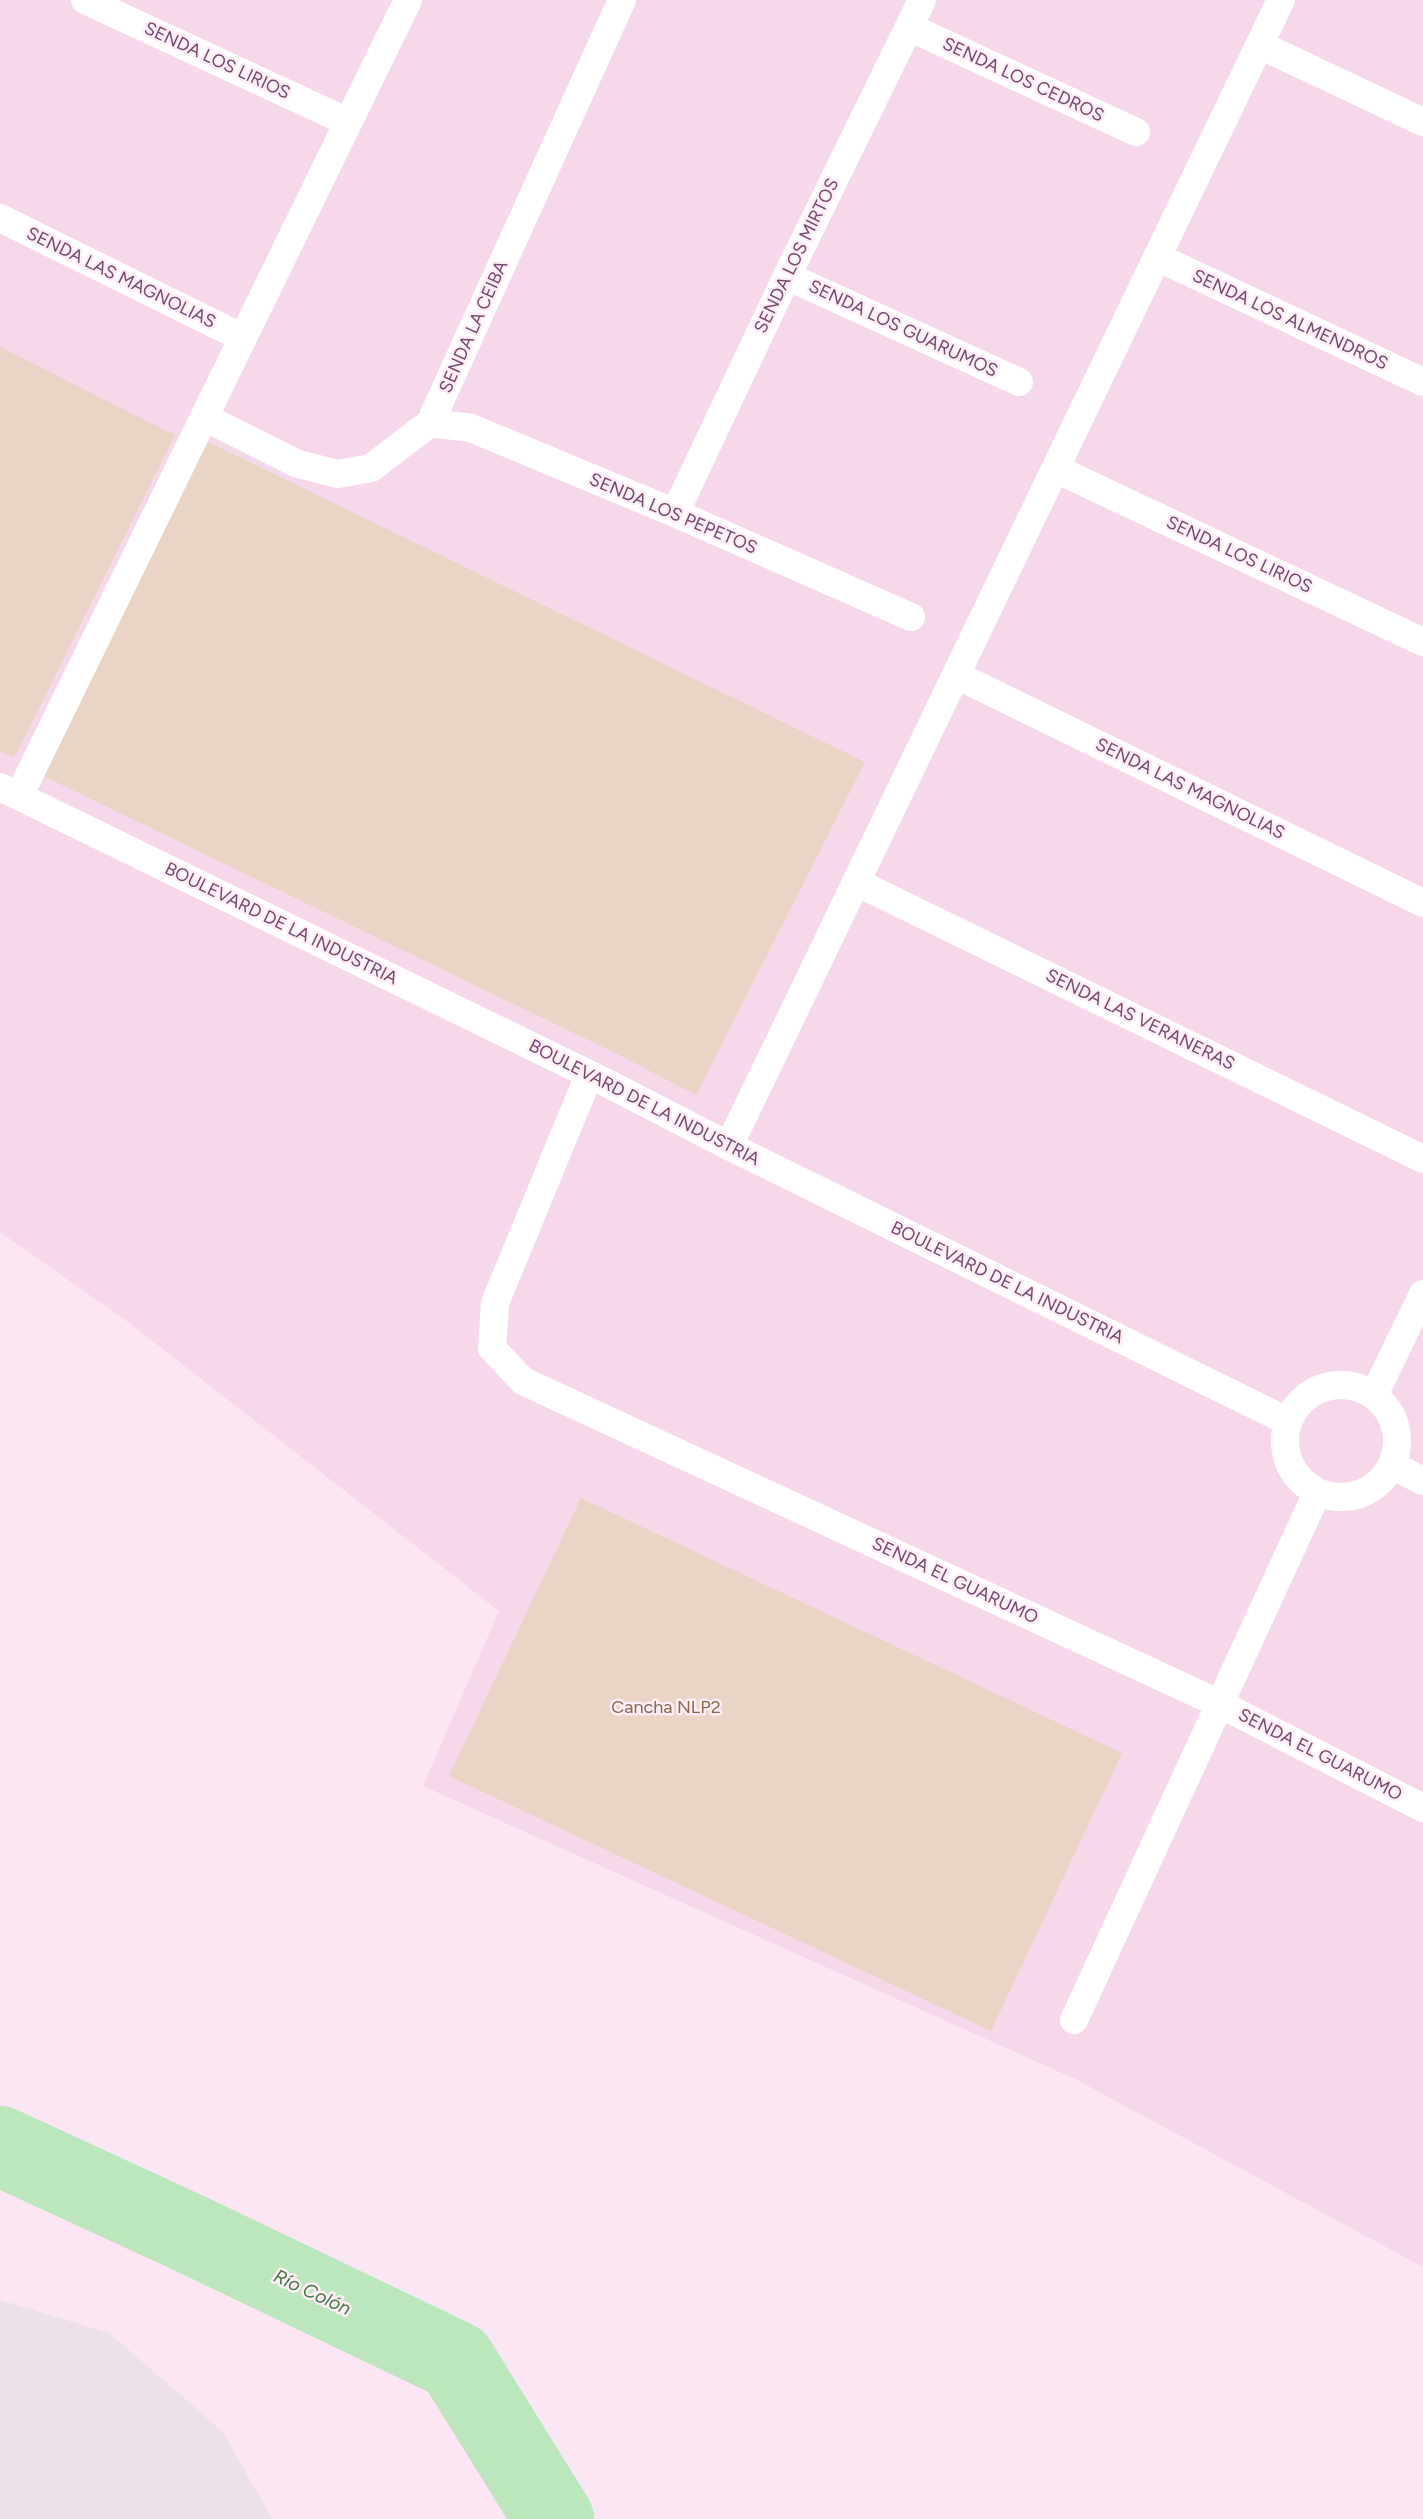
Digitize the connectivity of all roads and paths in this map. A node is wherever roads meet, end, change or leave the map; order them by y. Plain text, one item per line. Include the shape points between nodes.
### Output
1 (85, 0) edge
2 (408, 0) edge
3 (622, 0) edge
4 (922, 0) edge
5 (1282, 0) edge
6 (909, 27) junction
7 (1260, 45) junction
8 (348, 122) junction
9 (1423, 122) edge
10 (1136, 132) dead end
11 (0, 218) edge
12 (1157, 257) junction
13 (787, 276) junction
14 (243, 338) junction
15 (1019, 382) dead end
16 (1423, 382) edge
17 (204, 417) junction
18 (430, 423) junction
19 (1056, 469) junction
20 (675, 513) junction
21 (911, 617) dead end
22 (1423, 642) edge
23 (956, 675) junction
24 (10, 791) edge
25 (856, 882) junction
26 (1423, 903) edge
27 (589, 1074) junction
28 (729, 1146) junction
29 (1423, 1158) edge
30 (1423, 1294) edge
31 (1374, 1395) junction
32 (1287, 1421) junction
33 (1392, 1466) junction
34 (1423, 1481) edge
35 (1317, 1493) junction
36 (1220, 1704) junction
37 (1423, 1808) edge
38 (1074, 2020) dead end

1 - 8 street, SENDA LOS LIRIOS
2 - 8 street
3 - 18 street, SENDA LA CEIBA
4 - 6 street, SENDA LOS MIRTOS
5 - 7 street
6 - 10 street, SENDA LOS CEDROS
6 - 13 street, SENDA LOS MIRTOS
7 - 9 street
7 - 12 street
8 - 14 street
11 - 14 street, SENDA LAS MAGNOLIAS
12 - 16 street, SENDA LOS ALMENDROS
12 - 19 street
13 - 15 street, SENDA LOS GUARUMOS
13 - 20 street, SENDA LOS MIRTOS
14 - 17 street
17 - 18 street, SENDA LA CEIBA via 298,464 338,474 371,468
17 - 24 street
18 - 20 street, SENDA LOS PEPETOS via 471,428
19 - 22 street, SENDA LOS LIRIOS
19 - 23 street
20 - 21 street, SENDA LOS PEPETOS
23 - 25 street
23 - 26 street, SENDA LAS MAGNOLIAS
24 - 27 street, BOULEVARD DE LA INDUSTRIA
25 - 28 street
25 - 29 street, SENDA LAS VERANERAS
27 - 28 street, BOULEVARD DE LA INDUSTRIA
27 - 36 street, SENDA EL GUARUMO via 495,1303 492,1348 523,1381
28 - 32 street, BOULEVARD DE LA INDUSTRIA
30 - 31 street
31 - 32 street via 1358,1387 1324,1387 1308,1394
31 - 33 street via 1394,1420 1397,1451
32 - 35 street via 1284,1438 1292,1470
33 - 34 street
33 - 35 street via 1373,1488 1360,1494 1345,1497
35 - 36 street
36 - 37 street, SENDA EL GUARUMO
36 - 38 street

